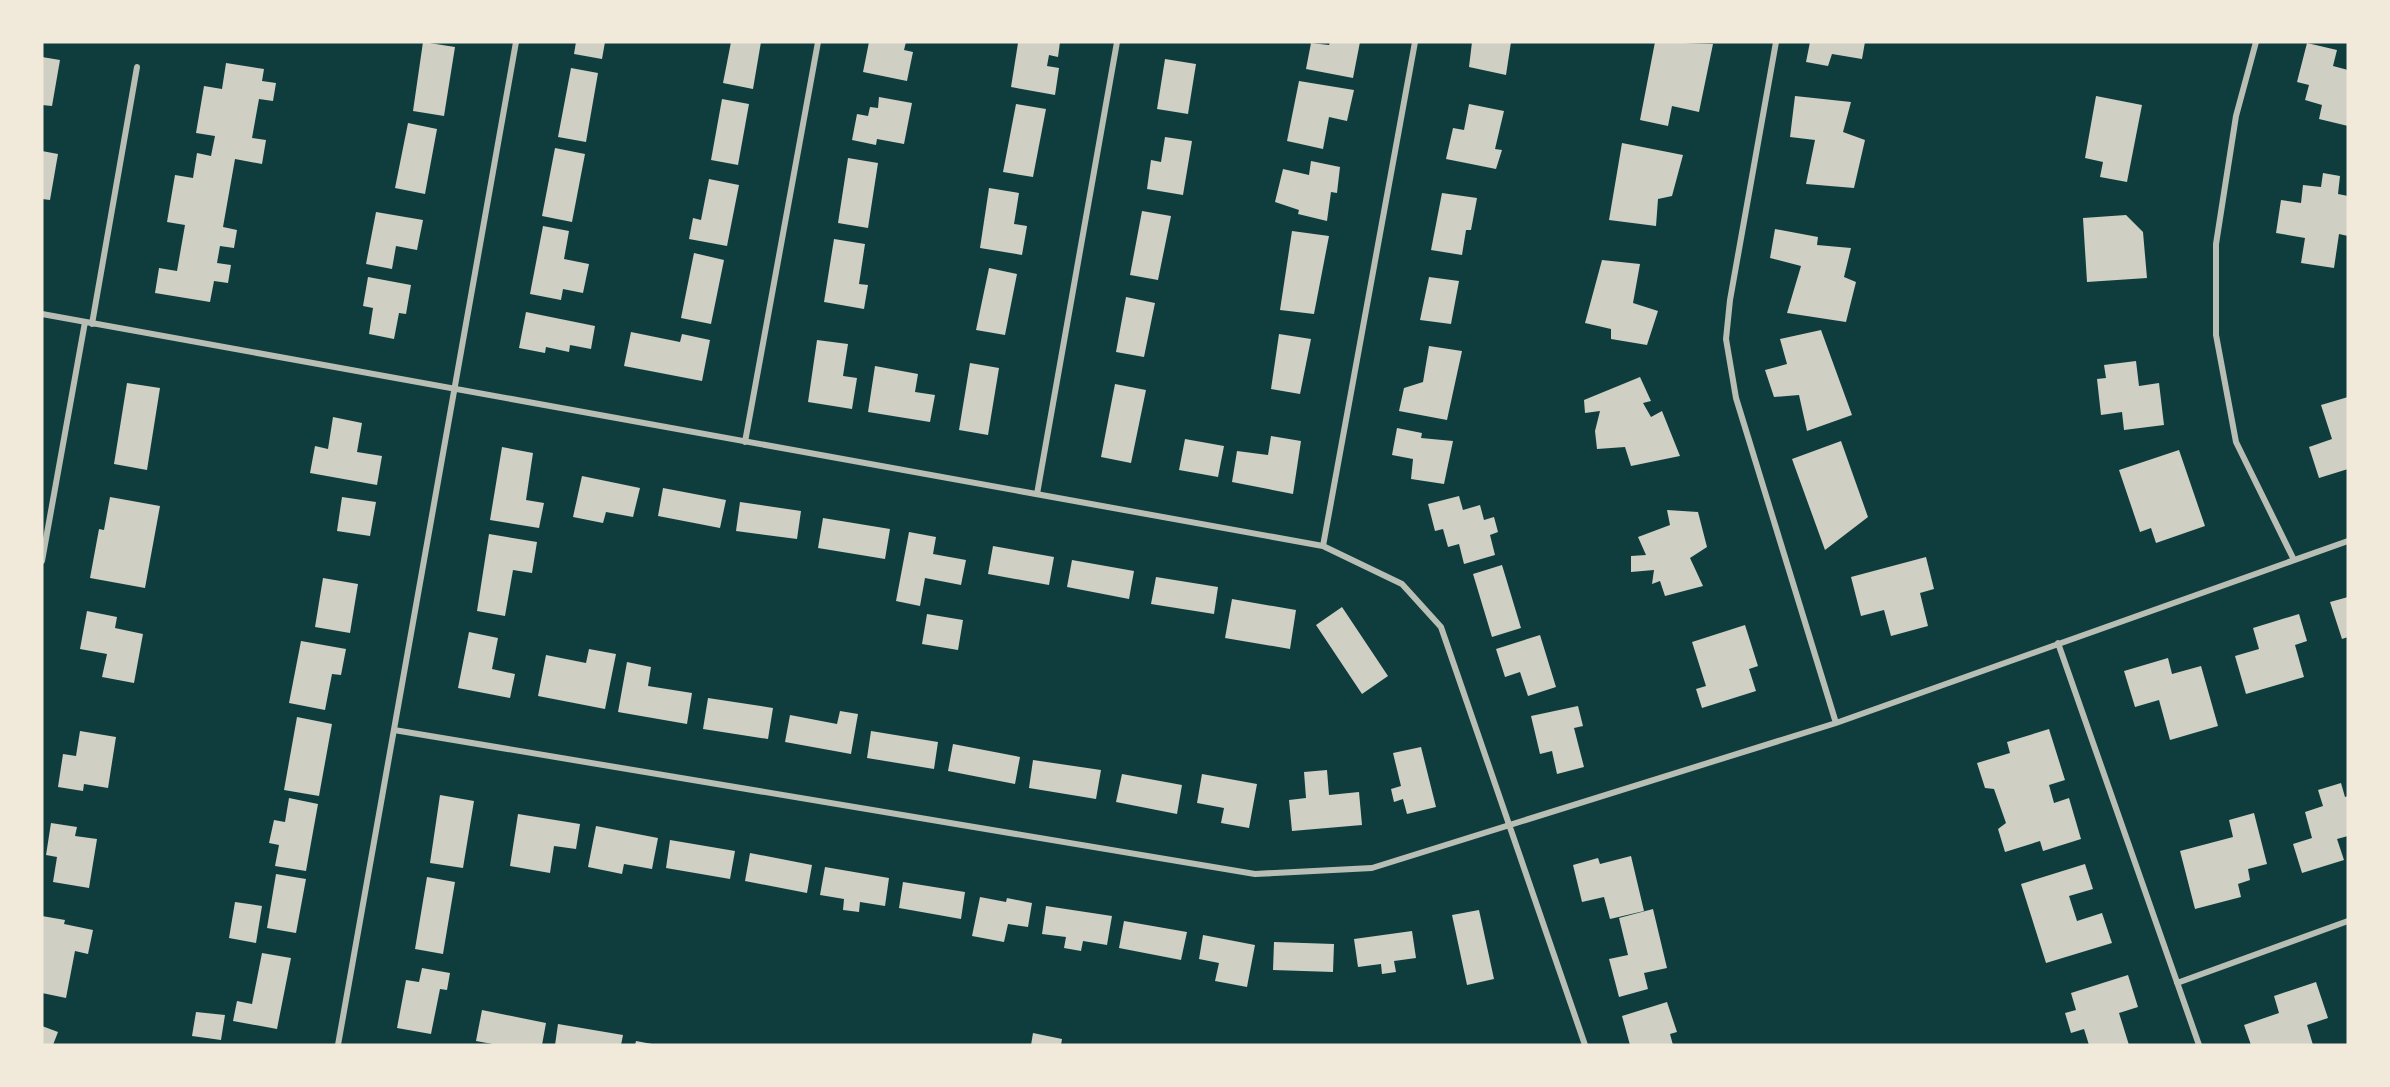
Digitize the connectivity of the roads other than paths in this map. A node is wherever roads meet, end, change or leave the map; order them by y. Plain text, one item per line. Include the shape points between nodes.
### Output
1 (516, 42) edge
2 (818, 42) edge
3 (1117, 42) edge
4 (1415, 42) edge
5 (1776, 42) edge
6 (2256, 42) edge
7 (136, 67) dead end
8 (42, 314) edge
9 (89, 323) junction
10 (454, 389) junction
11 (745, 442) junction
12 (1037, 494) junction
13 (2348, 541) edge
14 (1323, 546) junction
15 (2293, 558) junction
16 (42, 561) edge
17 (2058, 643) junction
18 (1836, 723) junction
19 (393, 730) junction
20 (1510, 826) junction
21 (2348, 921) edge
22 (2177, 983) junction
23 (338, 1045) edge
24 (1584, 1045) edge
25 (2199, 1045) edge

1 - 10 street
2 - 11 street
3 - 12 street
4 - 14 street
5 - 18 street via 1725,339 1736,398
6 - 15 street via 2236,116 2216,244 2216,335 2236,442
7 - 9 street
8 - 9 street
9 - 10 street
9 - 16 street
10 - 11 street
10 - 19 street
11 - 12 street
12 - 14 street
13 - 15 street
14 - 20 street via 1402,584 1441,627
15 - 17 street
17 - 18 street
17 - 22 street
18 - 20 street
19 - 20 street via 1255,874 1372,868
19 - 23 street
20 - 24 street
21 - 22 street
22 - 25 street

